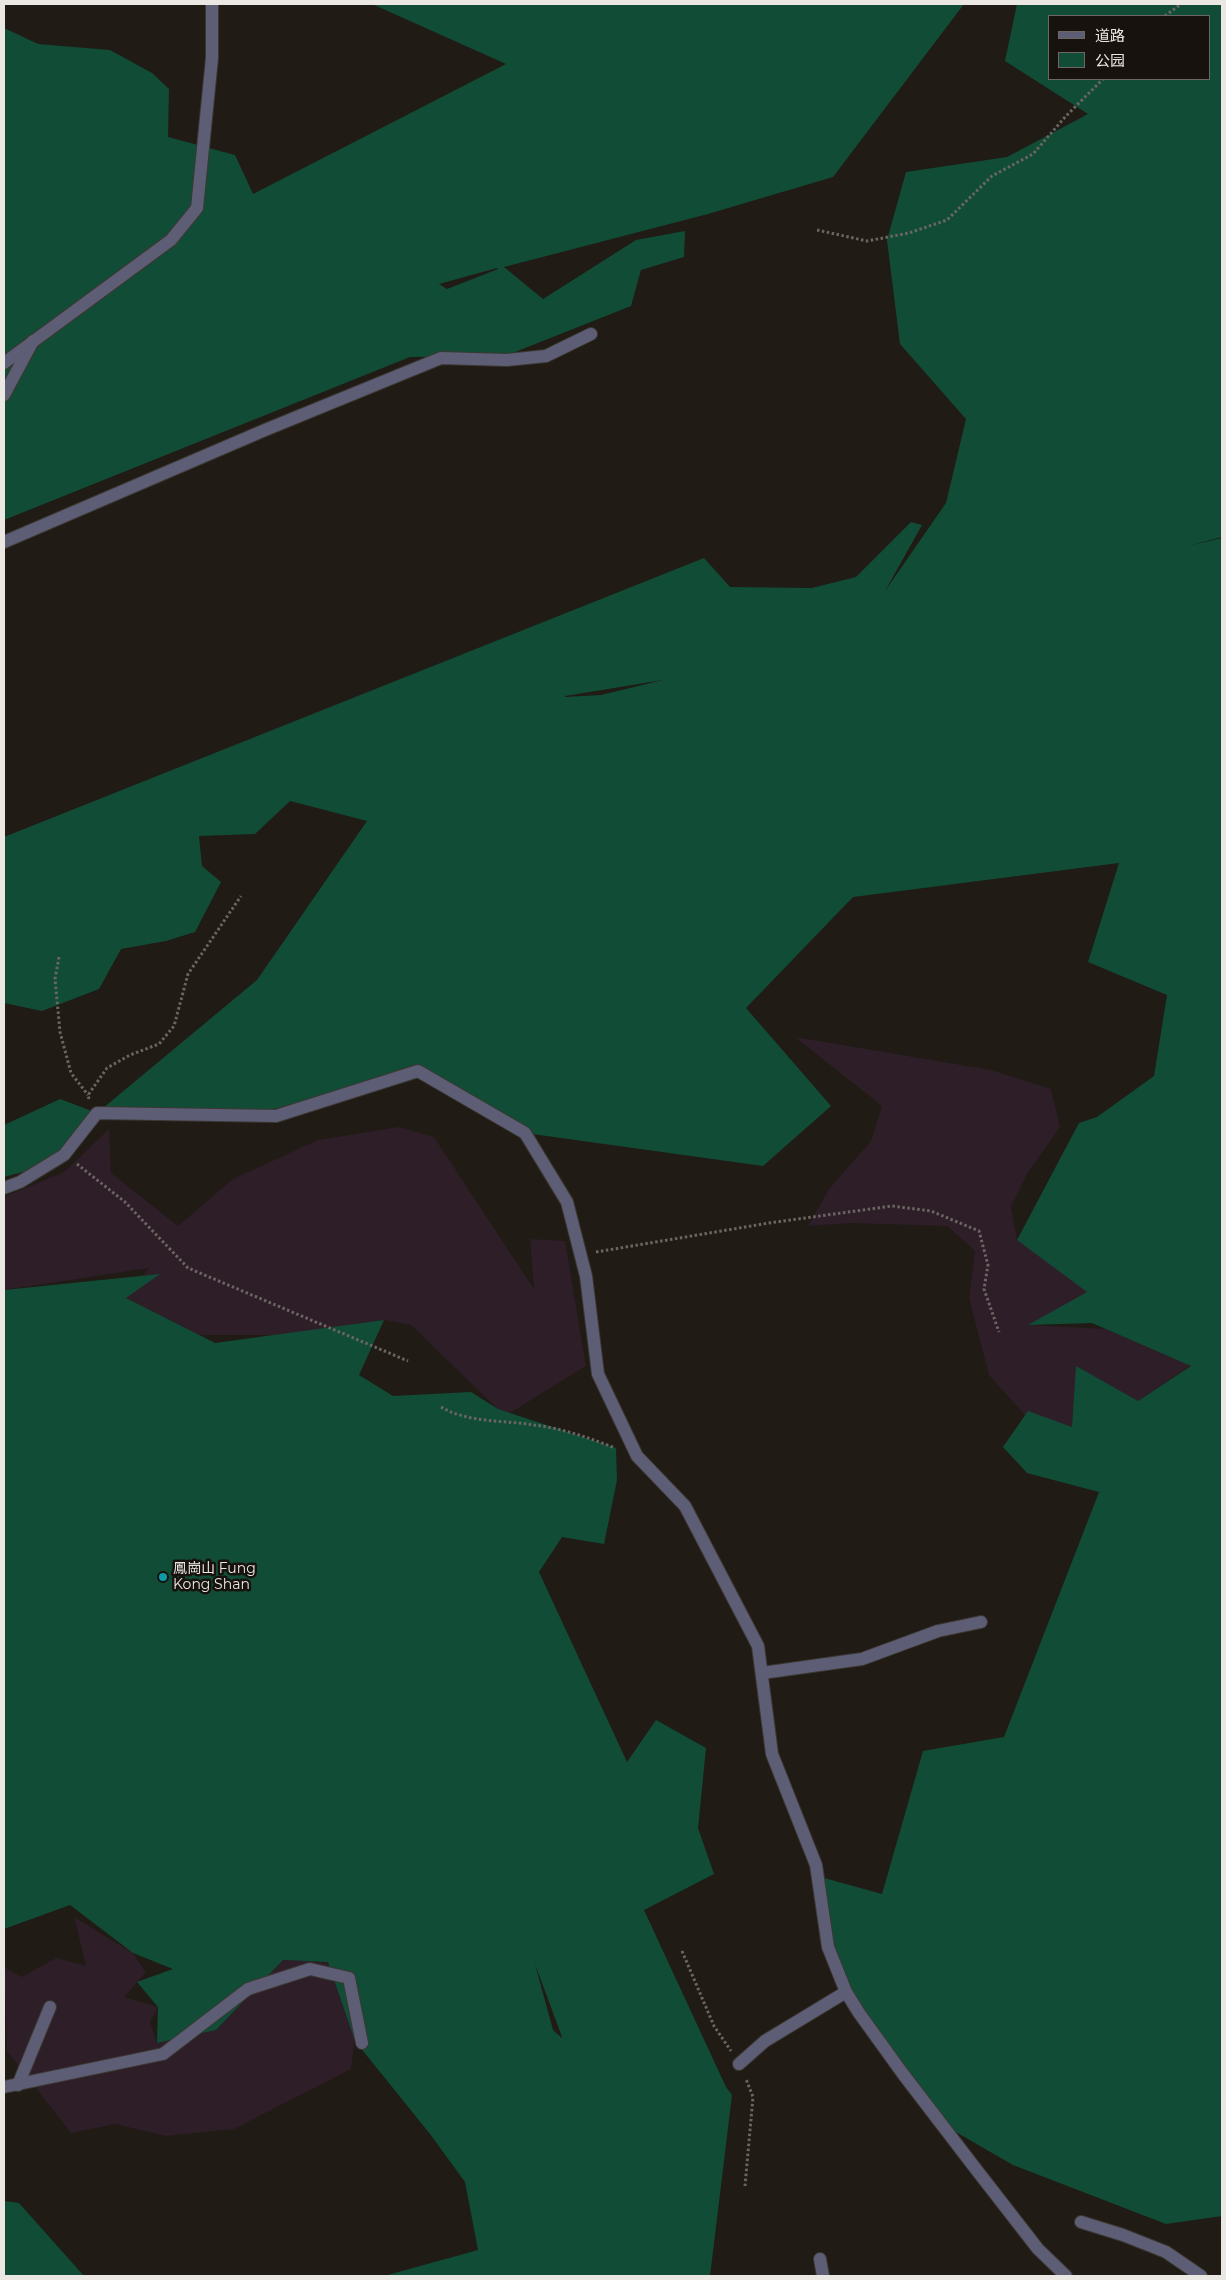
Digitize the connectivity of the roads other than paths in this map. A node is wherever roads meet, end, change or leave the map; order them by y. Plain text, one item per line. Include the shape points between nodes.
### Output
1 (212, 4) edge
2 (592, 334) dead end
3 (33, 341) junction
4 (4, 363) edge
5 (4, 395) edge
6 (4, 542) edge
7 (4, 1188) edge
8 (981, 1622) dead end
9 (762, 1673) junction
10 (846, 1992) junction
11 (50, 2007) dead end
12 (362, 2043) dead end
13 (739, 2064) road end
14 (18, 2085) junction
15 (4, 2087) edge
16 (1081, 2222) dead end
17 (820, 2259) dead end
18 (823, 2276) edge
19 (1066, 2276) edge
20 (1201, 2276) edge

1 - 3 street via 212,58 196,208 171,240
2 - 6 street via 546,356 507,360 441,358
3 - 4 street
3 - 5 street
7 - 9 street via 20,1182 64,1154 97,1114 276,1116 418,1071 525,1133 567,1202 586,1276 598,1374 637,1456 685,1506 758,1646
8 - 9 street via 938,1631 862,1659
9 - 10 street via 772,1754 816,1865 828,1947
10 - 13 street via 765,2041
10 - 19 street via 967,2158 1038,2249
11 - 14 street
12 - 14 street via 349,1978 310,1969 248,1988 163,2054
14 - 15 street
16 - 20 street via 1166,2252
17 - 18 street

